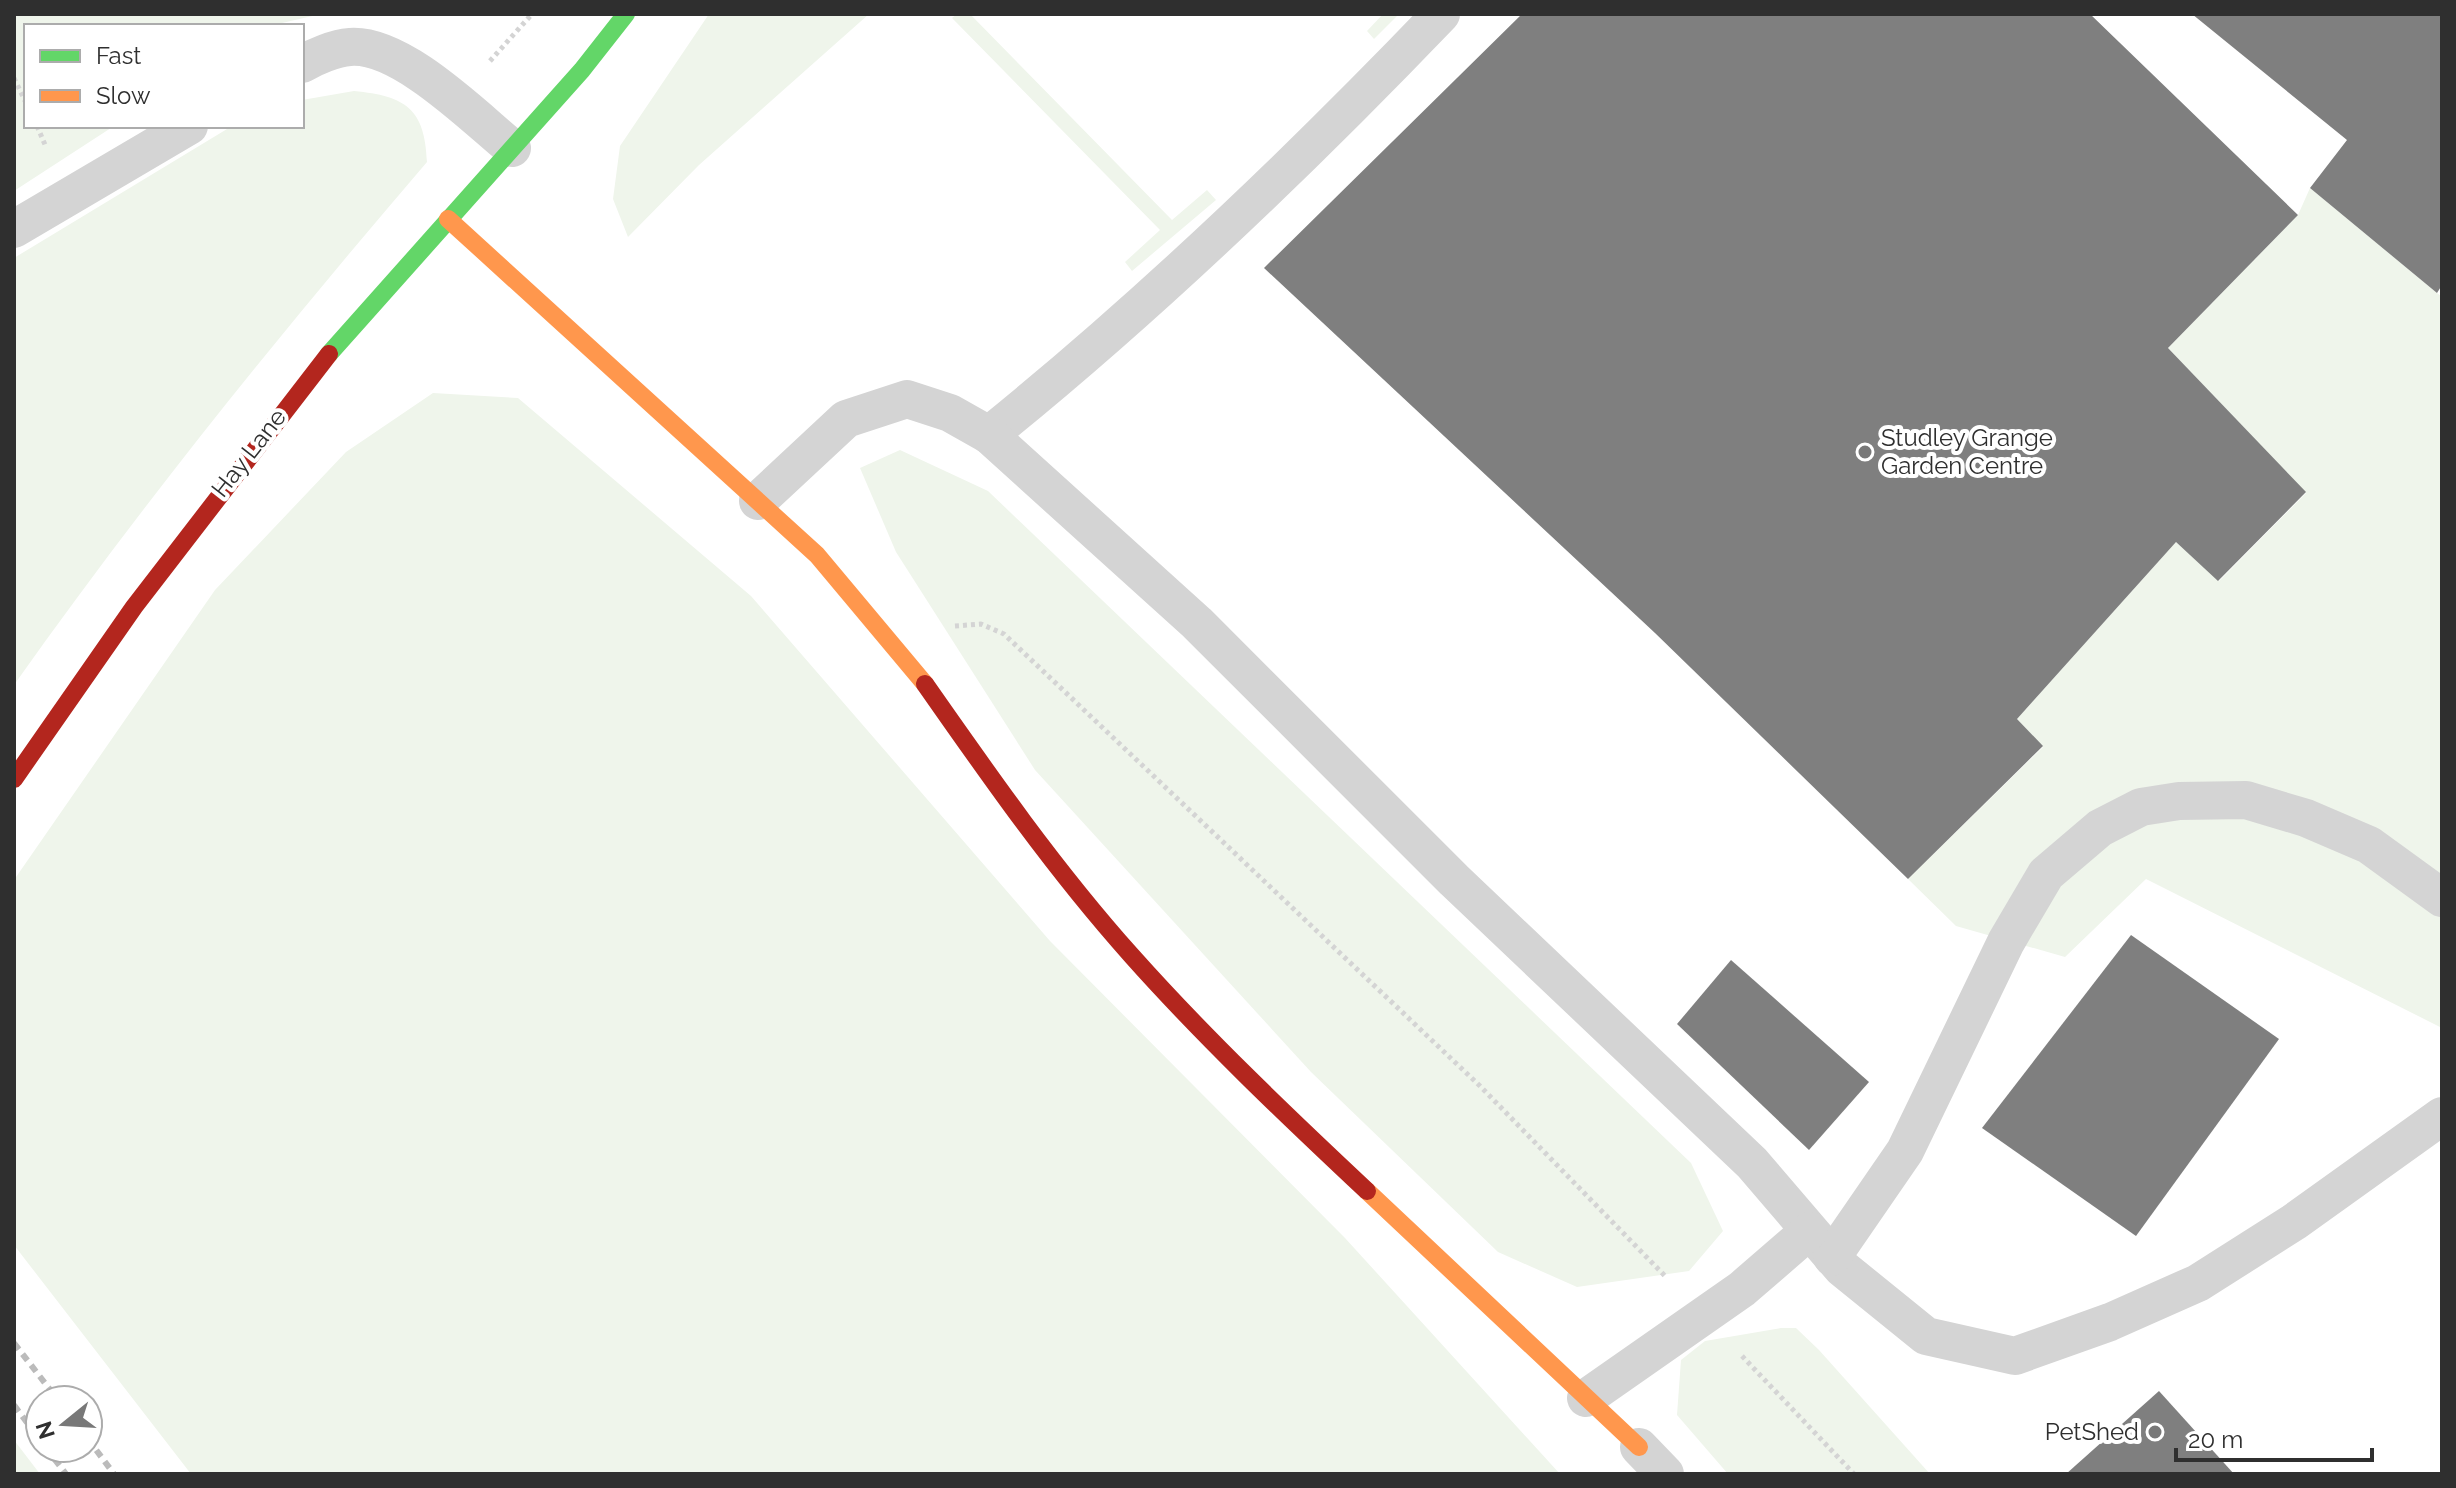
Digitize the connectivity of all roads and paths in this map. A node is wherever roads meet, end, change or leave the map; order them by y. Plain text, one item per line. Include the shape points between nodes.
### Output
1 (626, 14) edge
2 (1441, 14) edge
3 (304, 63) edge
4 (14, 78) edge
5 (24, 99) edge
6 (186, 128) edge
7 (512, 148) junction
8 (448, 219) junction
9 (14, 229) edge
10 (989, 435) junction
11 (758, 501) junction
12 (891, 640) junction
13 (14, 779) edge
14 (2442, 898) edge
15 (2442, 1116) edge
16 (1821, 1244) junction
17 (1704, 1316) junction
18 (1586, 1398) junction
19 (1639, 1447) joint
20 (1665, 1474) edge
21 (1854, 1474) edge

1 - 7 street, Hay Lane
2 - 10 lane via 1253,202
3 - 7 lane via 350,47 392,56 439,86
4 - 5 path
6 - 9 lane
7 - 8 street, Hay Lane
8 - 11 street
8 - 13 street, Hay Lane via 309,376 224,484
10 - 11 lane via 950,413 907,399 846,419
10 - 16 lane via 1197,623 1454,880 1752,1163
11 - 12 street via 817,555
12 - 17 path via 966,623 992,626 1004,634 1480,1086
12 - 18 street via 1025,827 1131,955 1297,1125
14 - 16 lane via 2369,845 2246,800 2141,807 2100,828 2046,874 2006,942 1905,1151
15 - 16 lane via 2198,1283 2015,1356 1926,1336
16 - 17 lane via 1779,1261
17 - 18 lane
17 - 21 path
18 - 19 street
19 - 20 lane

